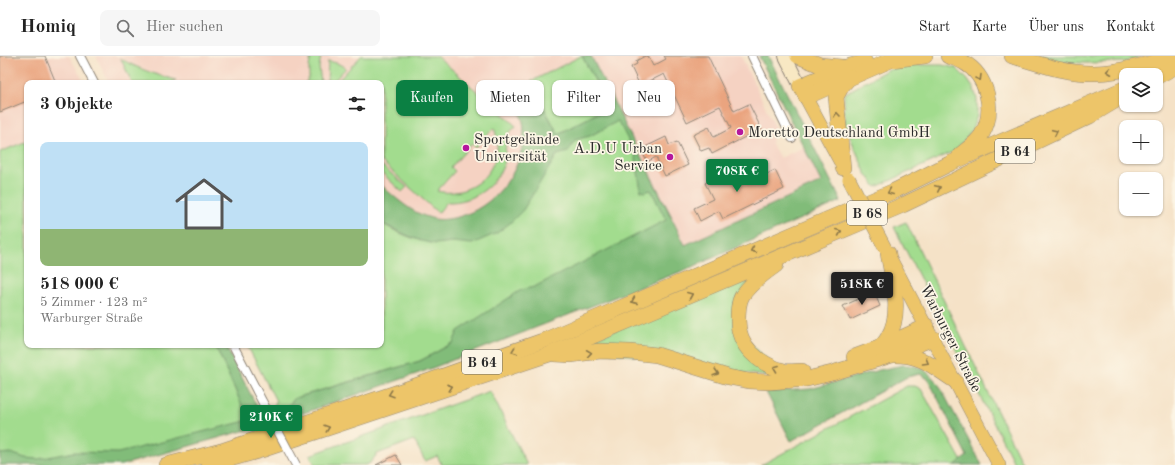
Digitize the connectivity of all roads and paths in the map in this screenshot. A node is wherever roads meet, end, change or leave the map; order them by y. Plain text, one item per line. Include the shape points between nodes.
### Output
1 (80, 56) edge
2 (752, 56) edge
3 (785, 56) edge
4 (798, 56) edge
5 (888, 56) edge
6 (925, 56) edge
7 (948, 56) edge
8 (1012, 56) edge
9 (1175, 57) edge
10 (1175, 67) edge
11 (848, 72) junction
12 (1163, 73) edge
13 (92, 80) edge
14 (803, 91) junction
15 (1119, 91) edge
16 (1119, 98) edge
17 (792, 138) dead end
18 (951, 163) junction
19 (846, 173) junction
20 (803, 248) junction
21 (887, 250) junction
22 (930, 332) junction
23 (235, 348) edge
24 (886, 351) junction
25 (550, 354) junction
26 (955, 381) junction
27 (166, 465) edge
28 (209, 465) edge
29 (296, 465) edge
30 (999, 465) edge

1 - 13 street
2 - 17 street
3 - 14 main road, Warburger Straße
4 - 11 highway
5 - 11 highway
6 - 11 highway via 891,60
7 -> 18 highway via 963,62 980,79 988,94 989,115 982,135
9 -> 8 highway via 1118,70 1090,73 1051,68
10 - 12 highway
11 - 14 highway
19 -> 11 highway via 836,97
14 - 19 main road, Warburger Straße / B 68
15 - 18 highway, B 64
20 -> 16 highway, B 64 via 1090,116
18 -> 27 highway, B 64 via 894,191 545,340 221,451
19 - 21 main road, Warburger Straße / B 68, bridge
24 -> 20 highway via 810,370 785,371 765,364 753,356 743,343 738,329 738,309 742,296 764,273
25 -> 20 highway, B 64
21 - 22 main road, Warburger Straße / B 68
21 - 24 highway via 895,314
22 - 24 highway
22 - 26 main road, Warburger Straße / B 68
23 - 29 street, bridge
25 -> 24 highway via 571,355 600,351 657,355 728,377 770,382 807,379 832,373
24 -> 26 highway via 921,359
28 -> 25 highway, B 64 via 265,449
26 - 30 main road, Warburger Straße / B 68

